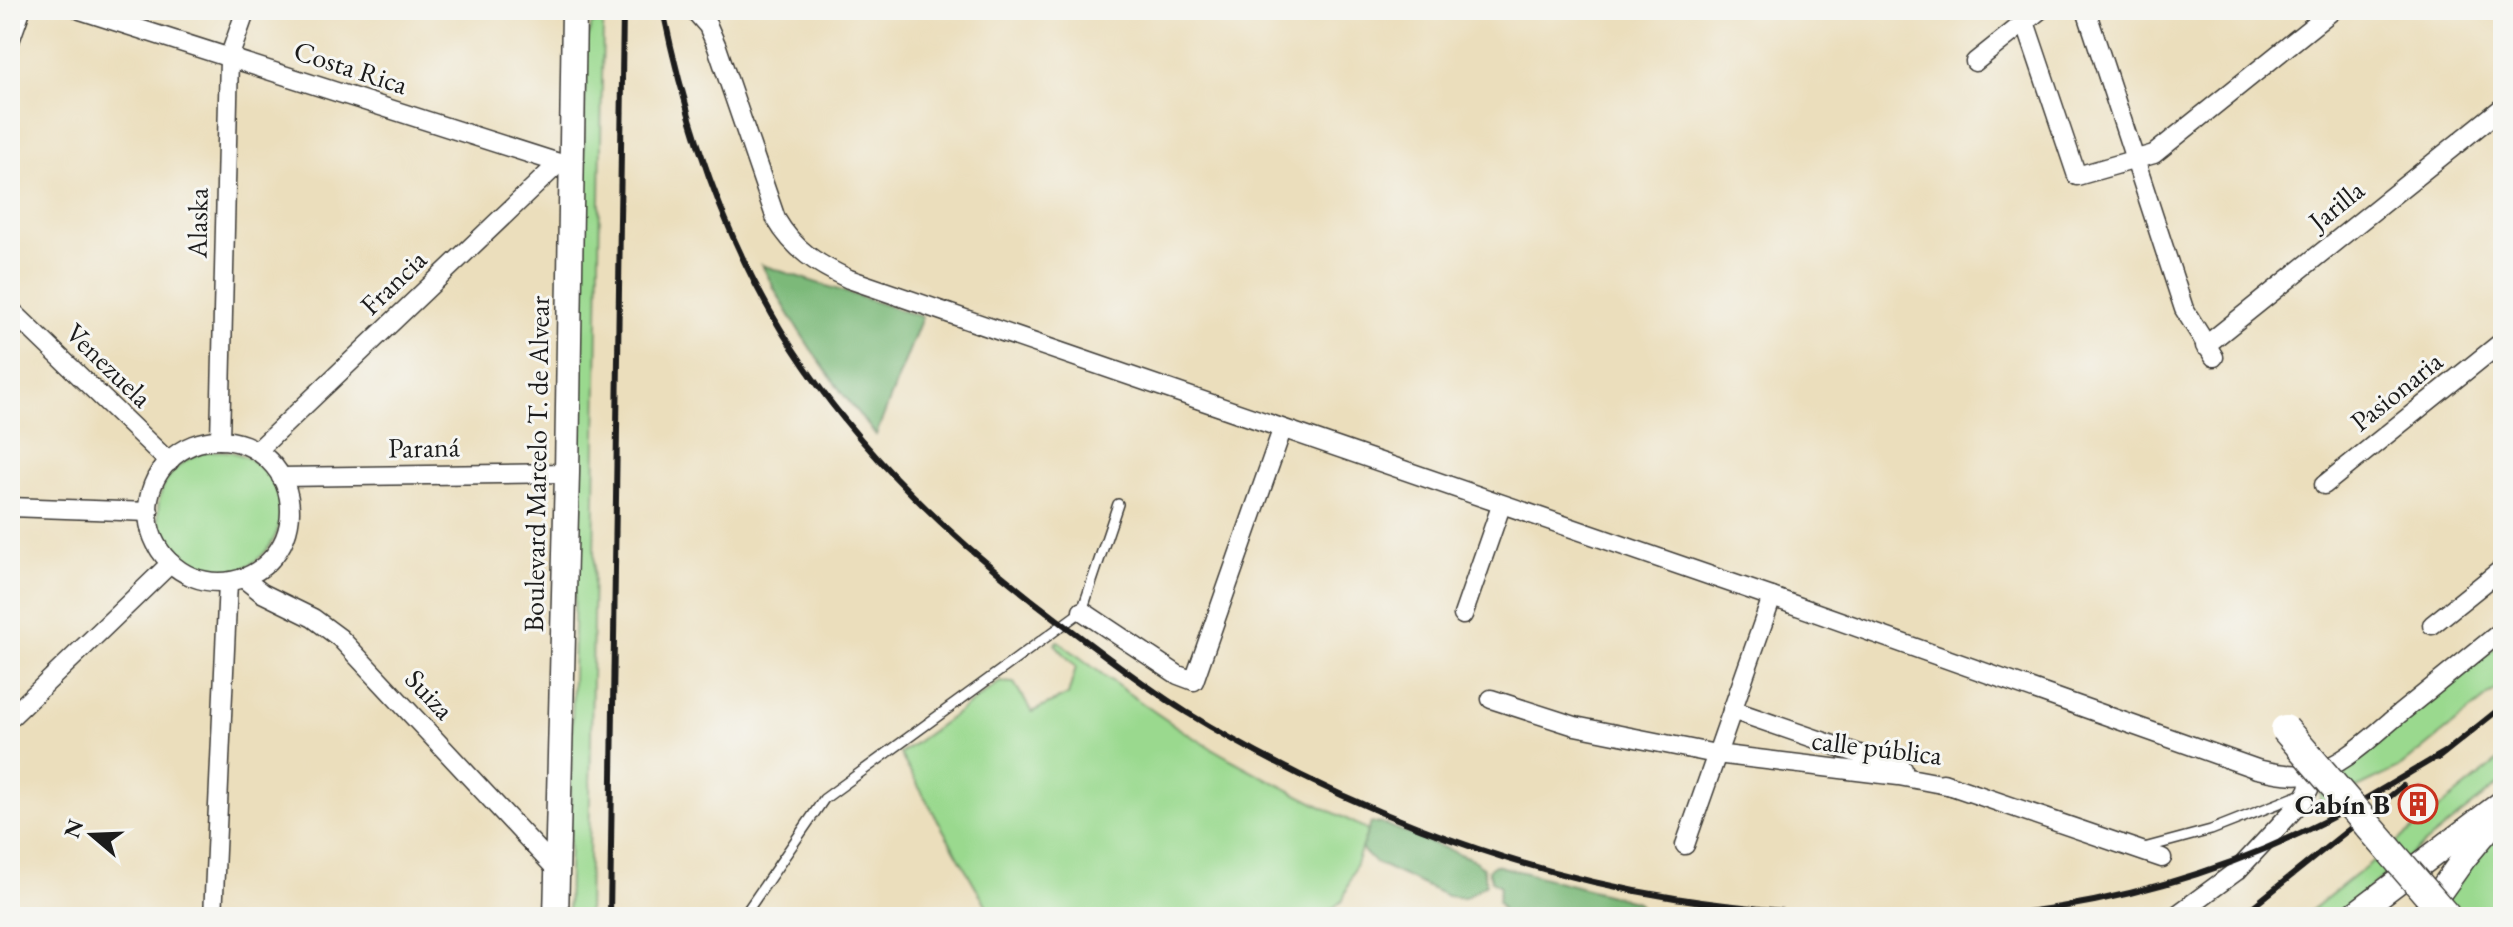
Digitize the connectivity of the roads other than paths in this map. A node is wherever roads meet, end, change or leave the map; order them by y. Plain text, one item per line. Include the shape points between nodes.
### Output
1 (21, 10) edge
2 (80, 10) edge
3 (246, 10) edge
4 (694, 10) edge
5 (2086, 10) edge
6 (2333, 10) edge
7 (576, 11) edge
8 (2029, 14) edge
9 (10, 41) edge
10 (229, 58) junction
11 (1975, 62) dead end
12 (2503, 107) edge
13 (2136, 161) junction
14 (565, 163) junction
15 (10, 309) edge
16 (2503, 341) edge
17 (1282, 430) junction
18 (220, 440) junction
19 (257, 451) junction
20 (169, 462) junction
21 (567, 473) junction
22 (281, 477) junction
23 (2324, 485) dead end
24 (1118, 504) dead end
25 (1501, 506) junction
26 (10, 507) edge
27 (149, 512) junction
28 (171, 563) junction
29 (2503, 568) edge
30 (235, 580) junction
31 (1772, 597) junction
32 (1082, 611) junction
33 (1463, 615) dead end
34 (2432, 625) dead end
35 (2503, 630) edge
36 (1491, 699) dead end
37 (1732, 710) junction
38 (10, 718) edge
39 (2285, 729) dead end
40 (1716, 754) junction
41 (2310, 781) junction
42 (1952, 786) junction
43 (2503, 802) edge
44 (2503, 812) edge
45 (1685, 845) dead end
46 (2137, 850) junction
47 (2162, 858) dead end
48 (558, 871) junction
49 (213, 917) edge
50 (556, 917) edge
51 (743, 917) edge
52 (2174, 917) edge
53 (2351, 917) edge
54 (2422, 917) edge
55 (2447, 917) edge

1 - 9 street
2 - 10 street, Costa Rica
3 - 10 street, Alaska
4 - 17 street via 717,47 776,219 811,259 849,279
5 - 13 street
6 - 13 street via 2154,154
7 - 14 main road, Boulevard Marcelo T. de Alvear
8 - 11 street
8 - 13 street via 2077,176
10 - 14 street, Costa Rica
10 - 18 street, Alaska
12 - 13 street, Jarilla via 2210,352 2184,309
14 - 19 street, Francia
14 - 21 main road, Boulevard Marcelo T. de Alvear
15 - 20 street, Venezuela
16 - 23 street, Pasionaria
17 - 25 street
17 - 32 street via 1194,681
18 - 19 street
18 - 20 street via 192,446
19 - 22 street
20 - 27 street via 154,485
21 - 22 street, Paraná
21 - 48 main road, Boulevard Marcelo T. de Alvear
22 - 30 street via 290,513 280,548 264,566
24 - 32 lane
25 - 31 street
25 - 33 street
26 - 27 street
27 - 28 street via 155,540
28 - 30 street via 197,579
28 - 38 street
29 - 34 street
30 - 48 street, Suiza via 313,618 340,638
30 - 49 street
31 - 37 street
31 - 41 street via 2219,756
32 - 51 lane via 824,799
35 - 41 street
36 - 40 street, calle pública via 1575,726
37 - 40 street
37 - 42 street, calle pública
39 - 55 main road, bridge
40 - 42 street, calle pública
40 - 45 street
41 - 46 lane via 2261,812
41 - 52 street via 2303,800 2238,870
42 - 46 street
43 - 53 main road
44 - 54 main road
46 - 47 street
48 - 50 main road, Boulevard Marcelo T. de Alvear

